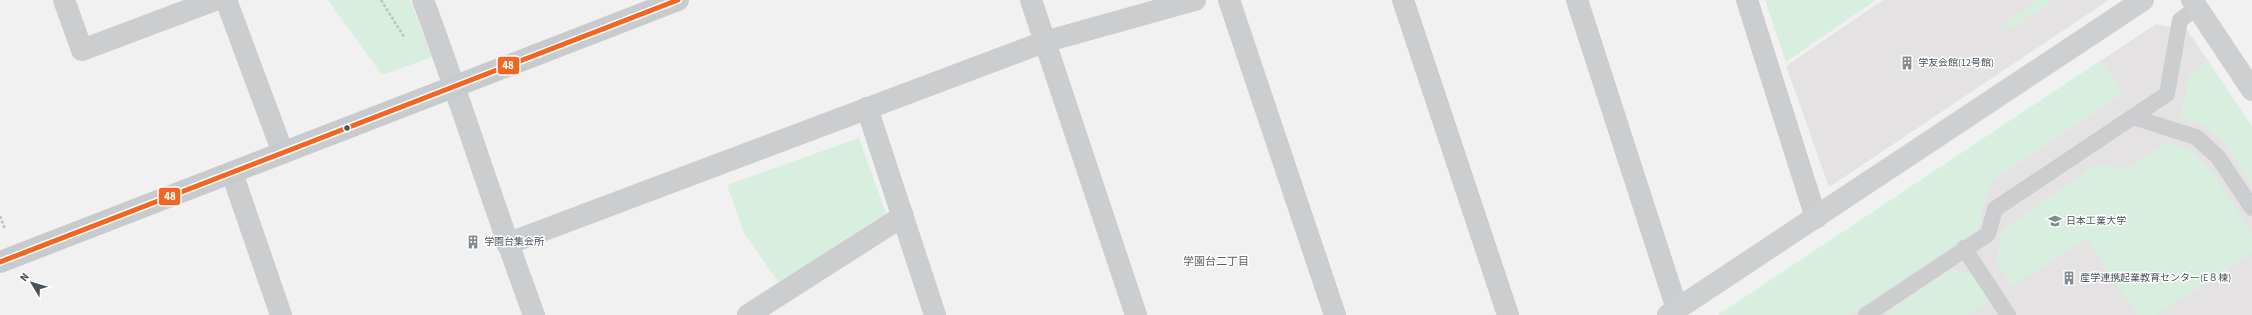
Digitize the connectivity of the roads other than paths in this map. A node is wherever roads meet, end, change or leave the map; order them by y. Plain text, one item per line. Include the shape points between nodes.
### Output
1 (64, 0) edge
2 (216, 0) edge
3 (226, 0) edge
4 (423, 0) edge
5 (678, 0) edge
6 (1031, 0) edge
7 (1195, 0) edge
8 (1229, 0) edge
9 (1403, 0) edge
10 (1577, 0) edge
11 (1747, 0) edge
12 (2143, 0) edge
13 (2195, 4) edge
14 (1044, 42) junction
15 (455, 86) junction
16 (2252, 90) edge
17 (867, 108) junction
18 (2133, 117) junction
19 (282, 153) junction
20 (232, 173) junction
21 (2252, 208) edge
22 (903, 216) junction
23 (1816, 218) junction
24 (507, 244) junction
25 (1964, 248) junction
26 (0, 262) edge
27 (1673, 312) edge
28 (282, 315) edge
29 (534, 315) edge
30 (748, 315) edge
31 (935, 315) edge
32 (1136, 315) edge
33 (1335, 315) edge
34 (1508, 315) edge
35 (1866, 315) edge
36 (2008, 315) edge

1 - 2 street via 82,50
3 - 19 street
4 - 15 street
5 - 15 main road
6 - 14 street
7 - 14 street
8 - 33 street
9 - 34 street
10 - 27 street
11 - 23 street
12 - 23 street
13 - 16 street
13 - 18 lane via 2180,20 2168,94
14 - 17 street
14 - 32 street
15 - 19 main road
15 - 24 street
17 - 22 street
17 - 24 street
18 - 21 lane via 2196,137 2218,157
18 - 25 lane via 1995,209 1988,234
19 - 20 main road
20 - 26 main road
20 - 28 street
22 - 30 street
22 - 31 street
23 - 27 street
24 - 29 street
25 - 35 lane
25 - 36 lane

